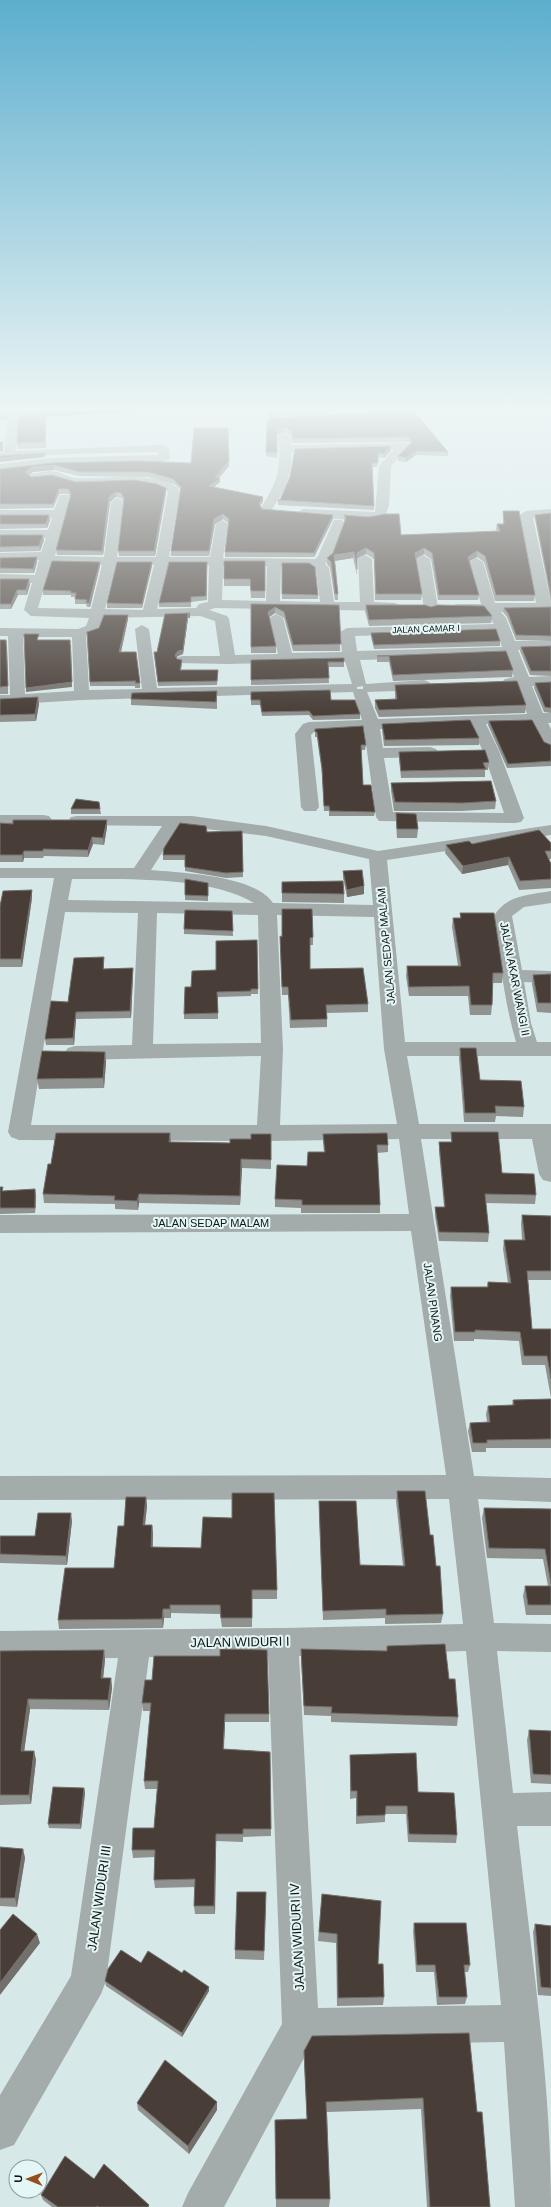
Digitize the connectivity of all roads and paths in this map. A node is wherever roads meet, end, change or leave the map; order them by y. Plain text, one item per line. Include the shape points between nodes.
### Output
1 (61, 511) edge
2 (116, 511) edge
3 (171, 511) edge
4 (382, 511) edge
5 (292, 512) edge
6 (551, 513) edge
7 (0, 514) edge
8 (60, 514) junction
9 (338, 523) dead end
10 (222, 524) dead end
11 (0, 534) edge
12 (54, 534) junction
13 (0, 557) edge
14 (47, 558) junction
15 (365, 559) dead end
16 (423, 559) dead end
17 (110, 561) junction
18 (162, 561) junction
19 (274, 561) junction
20 (216, 562) junction
21 (476, 562) dead end
22 (317, 564) junction
23 (0, 578) edge
24 (41, 578) junction
25 (215, 604) junction
26 (328, 606) junction
27 (367, 607) junction
28 (431, 608) junction
29 (549, 610) edge
30 (274, 611) junction
31 (201, 612) junction
32 (98, 614) junction
33 (149, 614) junction
34 (497, 618) junction
35 (142, 629) dead end
36 (7, 632) edge
37 (79, 632) junction
38 (551, 645) edge
39 (510, 649) junction
40 (350, 655) junction
41 (286, 657) junction
42 (183, 660) edge
43 (228, 660) junction
44 (551, 681) edge
45 (524, 682) junction
46 (493, 683) edge
47 (439, 685) edge
48 (360, 688) junction
49 (150, 693) junction
50 (82, 695) junction
51 (18, 699) junction
52 (0, 700) edge
53 (544, 718) edge
54 (476, 720) junction
55 (371, 724) junction
56 (551, 743) edge
57 (445, 752) edge
58 (377, 753) junction
59 (310, 807) dead end
60 (0, 820) edge
61 (174, 821) junction
62 (551, 830) edge
63 (378, 856) junction
64 (0, 874) edge
65 (64, 874) junction
66 (139, 874) junction
67 (551, 897) edge
68 (57, 906) junction
69 (148, 907) junction
70 (267, 909) junction
71 (384, 911) junction
72 (512, 976) junction
73 (551, 977) edge
74 (395, 1049) junction
75 (529, 1049) junction
76 (551, 1049) edge
77 (272, 1050) junction
78 (142, 1051) junction
79 (32, 1054) junction
80 (409, 1131) junction
81 (10, 1132) edge
82 (268, 1132) junction
83 (547, 1132) edge
84 (551, 1174) edge
85 (422, 1222) junction
86 (0, 1224) edge
87 (461, 1480) junction
88 (0, 1488) edge
89 (551, 1490) edge
90 (480, 1637) junction
91 (551, 1638) edge
92 (283, 1642) junction
93 (135, 1644) junction
94 (0, 1645) edge
95 (551, 1809) edge
96 (498, 1810) junction
97 (521, 2023) junction
98 (301, 2027) junction
99 (0, 2131) edge
100 (202, 2207) edge
101 (535, 2207) edge

1 - 8 street
2 - 17 street
3 - 18 street
4 - 5 street via 380,515 369,517
6 - 29 street via 526,515
7 - 8 street
8 - 12 street
9 - 22 street via 324,558
10 - 20 street
11 - 12 street
12 - 14 street
13 - 14 street
14 - 17 street
14 - 24 street
15 - 27 street
16 - 28 street
17 - 18 street
17 - 32 street
18 - 20 street
18 - 33 street
19 - 20 street
19 - 22 street via 304,561
19 - 30 street
20 - 25 street
21 - 34 street
22 - 26 street via 322,568
23 - 24 street
24 - 32 street via 31,610 36,613
25 - 30 street
25 - 31 street via 204,606 200,609
26 - 27 street
26 - 30 street
27 - 28 street
28 - 34 street
29 - 34 street
30 - 41 street
31 - 33 street
31 - 43 street via 222,619
32 - 33 street
32 - 37 street via 93,628
34 - 39 street
34 - 40 street, JALAN CAMAR I via 349,632 346,634
35 - 49 street
36 - 37 street
36 - 51 street
37 - 50 street
38 - 39 street
39 - 40 street
39 - 45 street
40 - 41 street
40 - 48 street
41 - 43 street
42 - 43 street
44 - 45 street
45 - 46 street
45 - 53 street
47 - 48 street
48 - 49 street
48 - 55 street
49 - 50 street
50 - 51 street
51 - 52 street
53 - 54 street
53 - 56 street
54 - 55 street
54 - 58 street via 493,783 515,818 385,817 388,785
55 - 58 street
55 - 59 street via 322,725 309,727 303,734
57 - 58 street
60 - 61 street
61 - 63 street via 266,831
61 - 66 street
62 - 63 street
63 - 71 street, JALAN SEDAP MALAM
64 - 65 street
65 - 66 street
65 - 68 street
66 - 70 street via 200,880 249,892 261,900
67 - 72 street, JALAN AKAR WANGI II via 513,904 505,910 503,916
68 - 69 street
68 - 79 street
69 - 70 street
69 - 78 street
70 - 71 street
70 - 77 street
71 - 74 street, JALAN SEDAP MALAM
72 - 73 street
72 - 75 street, JALAN AKAR WANGI II
74 - 75 street
74 - 80 street, JALAN SEDAP MALAM
75 - 76 street
77 - 78 street
77 - 82 street
78 - 79 street
79 - 81 street
80 - 82 street
80 - 83 street
80 - 85 street, JALAN PINANG
81 - 82 street
83 - 84 street
85 - 86 street, JALAN SEDAP MALAM
85 - 87 street, JALAN PINANG
87 - 88 street
87 - 89 street
87 - 90 street, JALAN PINANG
90 - 91 street, JALAN WIDURI I
90 - 92 street, JALAN WIDURI I
90 - 96 street, JALAN PINANG
92 - 93 street, JALAN WIDURI I
92 - 98 street, JALAN WIDURI IV
93 - 94 street, JALAN WIDURI I
93 - 99 street, JALAN WIDURI III via 88,1981
95 - 96 street
96 - 97 street, JALAN PINANG
97 - 98 street
97 - 101 street, JALAN PINANG
98 - 100 street

